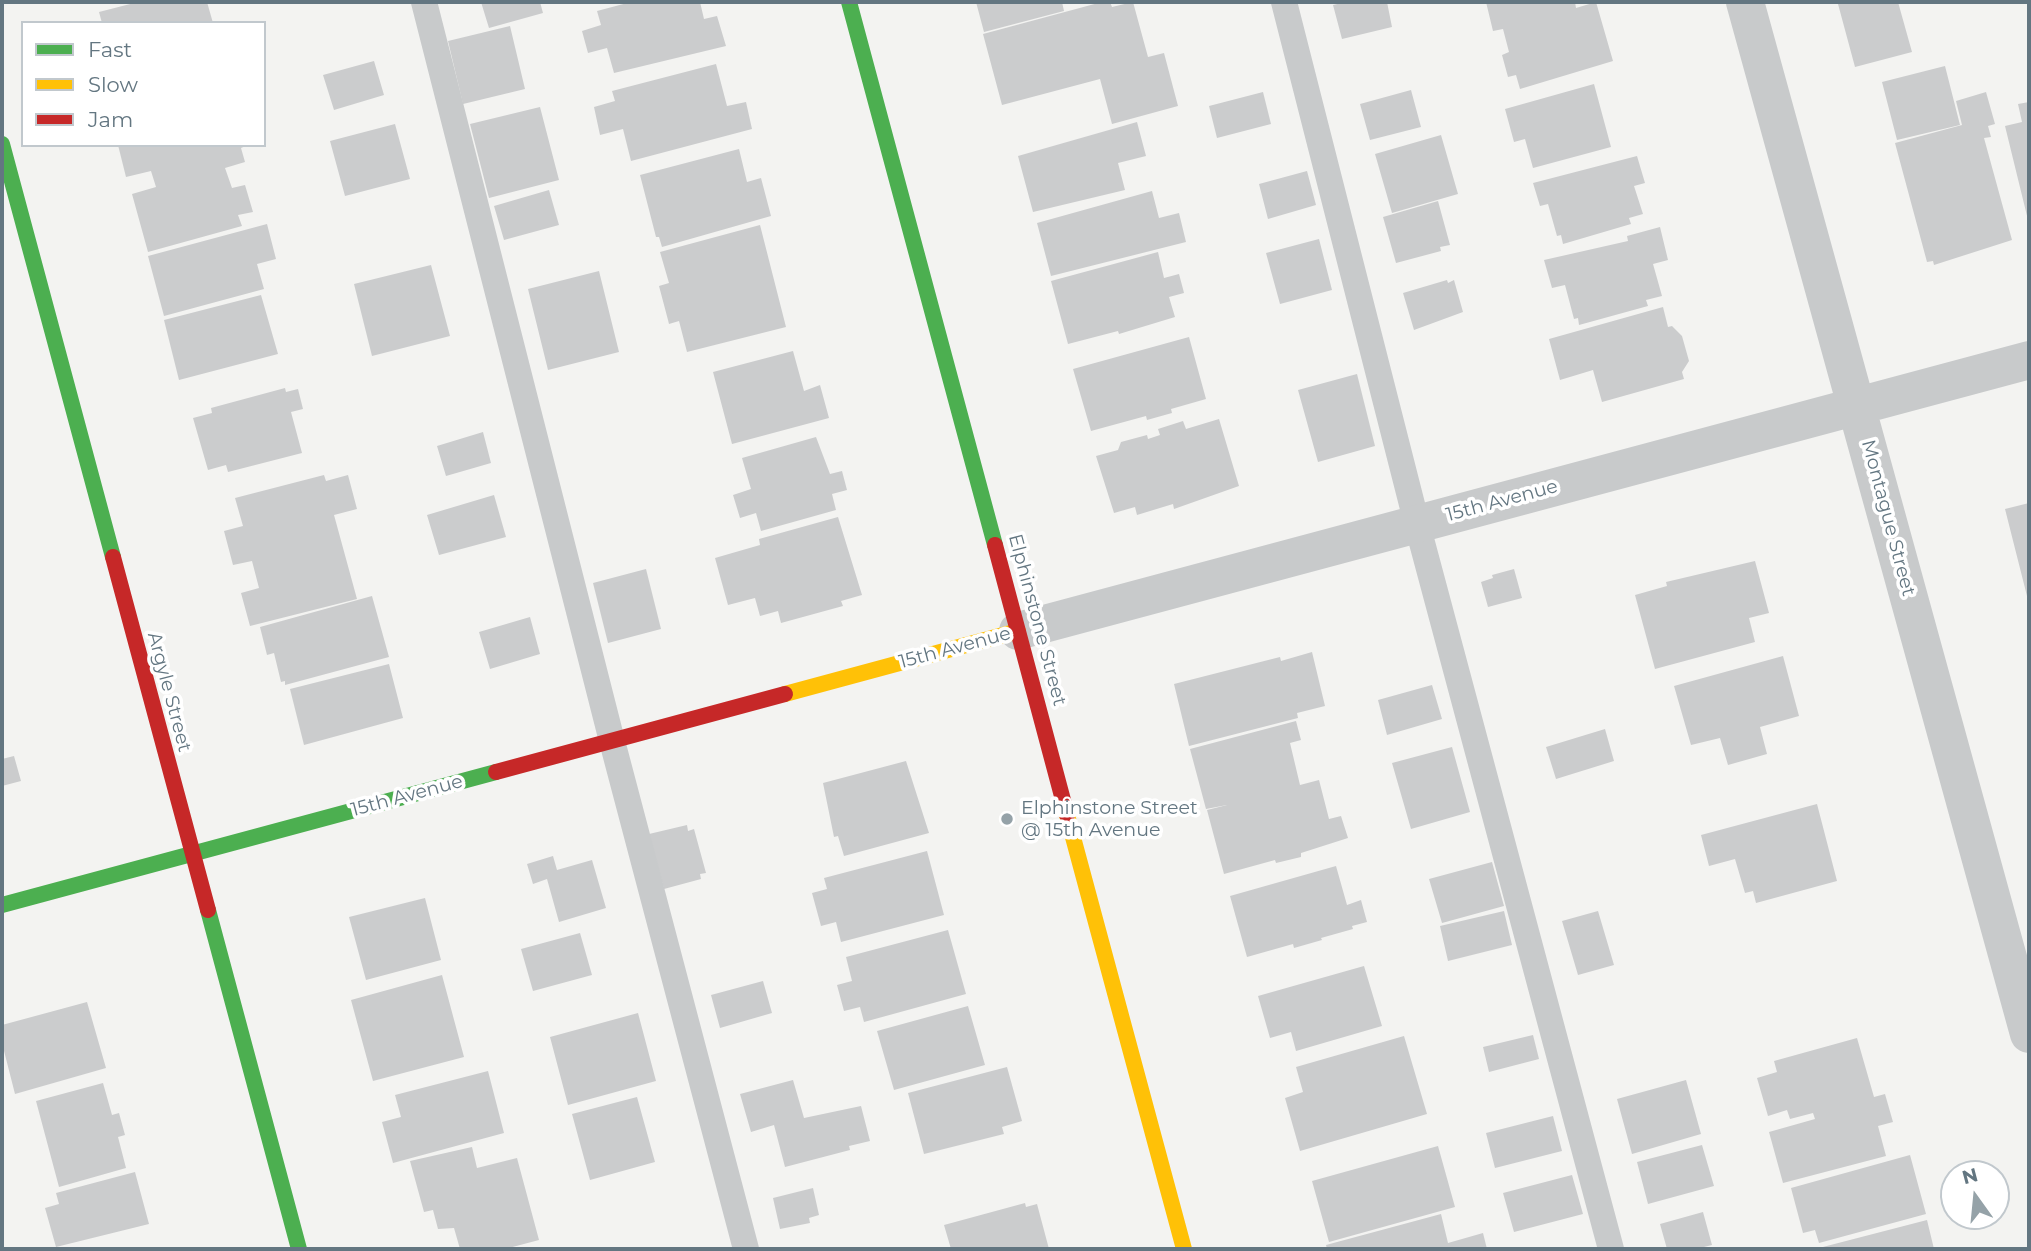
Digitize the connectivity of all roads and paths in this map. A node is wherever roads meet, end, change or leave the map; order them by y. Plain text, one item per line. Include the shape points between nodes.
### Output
1 (424, 2) edge
2 (849, 2) edge
3 (1284, 2) edge
4 (1745, 2) edge
5 (2, 144) edge
6 (2029, 360) edge
7 (1857, 406) junction
8 (1417, 524) junction
9 (1018, 631) junction
10 (612, 741) junction
11 (191, 854) junction
12 (2, 905) edge
13 (2029, 1034) edge
14 (299, 1249) edge
15 (746, 1249) edge
16 (1184, 1249) edge
17 (1611, 1249) edge

1 - 10 lane
2 - 9 street, Elphinstone Street
3 - 8 lane
4 - 7 street, Montague Street
5 - 11 street, Argyle Street
6 - 7 street, 15th Avenue
7 - 8 street, 15th Avenue
7 - 13 street, Montague Street
8 - 9 street, 15th Avenue
8 - 17 lane
9 - 10 street, 15th Avenue
9 - 16 street, Elphinstone Street
10 - 11 street, 15th Avenue
10 - 15 lane
11 - 12 street, 15th Avenue
11 - 14 street, Argyle Street

